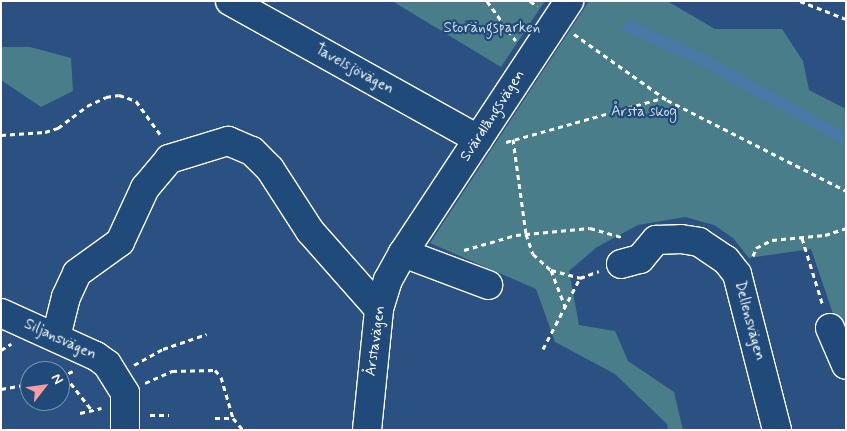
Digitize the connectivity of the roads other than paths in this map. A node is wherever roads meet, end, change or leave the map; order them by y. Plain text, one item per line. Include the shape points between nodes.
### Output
1 (230, 1) edge
2 (563, 11) edge
3 (478, 139) junction
4 (410, 242) junction
5 (621, 264) dead end
6 (488, 285) dead end
7 (379, 309) junction
8 (1, 313) edge
9 (830, 328) road end
10 (56, 337) junction
11 (846, 365) edge
12 (126, 430) edge
13 (367, 430) edge
14 (777, 430) edge

1 - 3 street, Tavelsjövägen
2 - 3 street, Svärdlångsvägen
3 - 4 street, Svärdlångsvägen
4 - 6 street
4 - 7 street, Årstavägen via 388,280
5 - 14 street, Dellensvägen via 640,258 656,240 699,242 726,260 736,274
7 - 10 street via 310,231 270,169 252,151 228,141 169,159 145,188 120,242 77,273 66,297
7 - 13 street, Årstavägen
8 - 10 street, Siljansvägen
9 - 11 street
10 - 12 street, Siljansvägen via 96,356 120,384

